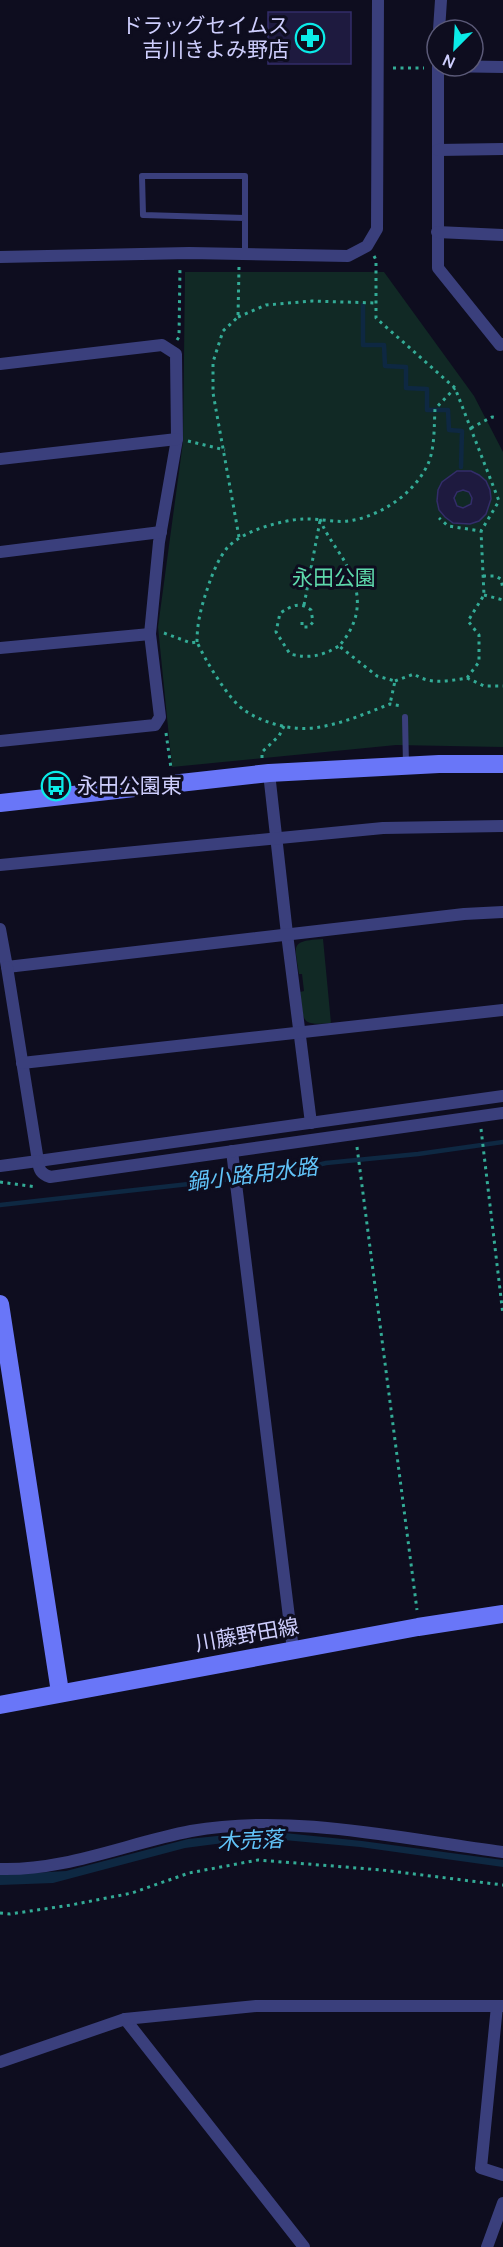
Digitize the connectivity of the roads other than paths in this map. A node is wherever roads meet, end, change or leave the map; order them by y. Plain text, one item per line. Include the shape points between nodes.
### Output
1 (378, 0) edge
2 (441, 0) edge
3 (440, 18) edge
4 (485, 67) edge
5 (503, 67) edge
6 (438, 78) edge
7 (503, 149) edge
8 (438, 150) junction
9 (245, 218) junction
10 (437, 232) junction
11 (503, 235) edge
12 (242, 254) junction
13 (0, 257) edge
14 (503, 344) edge
15 (0, 364) edge
16 (177, 439) junction
17 (0, 459) edge
18 (160, 532) junction
19 (0, 552) edge
20 (150, 634) junction
21 (0, 648) edge
22 (405, 717) road end
23 (0, 741) edge
24 (503, 764) edge
25 (406, 765) junction
26 (266, 767) junction
27 (0, 803) edge
28 (503, 826) edge
29 (276, 837) junction
30 (0, 865) edge
31 (503, 912) edge
32 (0, 929) edge
33 (286, 934) junction
34 (6, 967) junction
35 (503, 1010) edge
36 (298, 1033) junction
37 (22, 1063) junction
38 (503, 1096) edge
39 (503, 1113) edge
40 (310, 1123) junction
41 (232, 1151) junction
42 (38, 1161) junction
43 (0, 1166) edge
44 (0, 1304) edge
45 (503, 1614) edge
46 (294, 1650) junction
47 (60, 1692) junction
48 (0, 1705) edge
49 (503, 1852) edge
50 (0, 1869) edge
51 (500, 2006) edge
52 (125, 2019) junction
53 (0, 2062) edge
54 (503, 2175) edge
55 (503, 2203) edge
56 (304, 2247) edge
57 (487, 2247) edge

1 - 12 street via 377,229 368,246 348,256
2 - 3 street
4 - 5 street
6 - 8 street
7 - 8 street
8 - 10 street
9 - 9 lane via 245,176 142,176 143,214
9 - 12 lane
10 - 11 street
10 - 14 street via 438,268
12 - 13 street
15 - 16 street via 162,345 176,354
16 - 17 street
16 - 18 street
18 - 19 street
18 - 20 street
20 - 21 street
20 - 23 street via 160,717 155,725
22 - 25 lane
24 - 25 street
25 - 26 street
26 - 27 street
26 - 29 street
28 - 29 street via 383,828
29 - 30 street
29 - 33 street
31 - 33 street
32 - 34 street
33 - 34 street
33 - 36 street
34 - 37 street
35 - 36 street
36 - 37 street
36 - 40 street
37 - 42 street
38 - 40 street
39 - 41 street
40 - 42 street
41 - 42 street via 50,1177 39,1169
41 - 46 street
42 - 43 street
44 - 47 street
45 - 46 street, 川藤野田線
46 - 47 street, 川藤野田線
47 - 48 street, 川藤野田線
49 - 50 street via 267,1824 191,1831 69,1861
51 - 52 street via 256,2006
51 - 54 street via 482,2168
52 - 53 street
52 - 56 street
55 - 57 street

